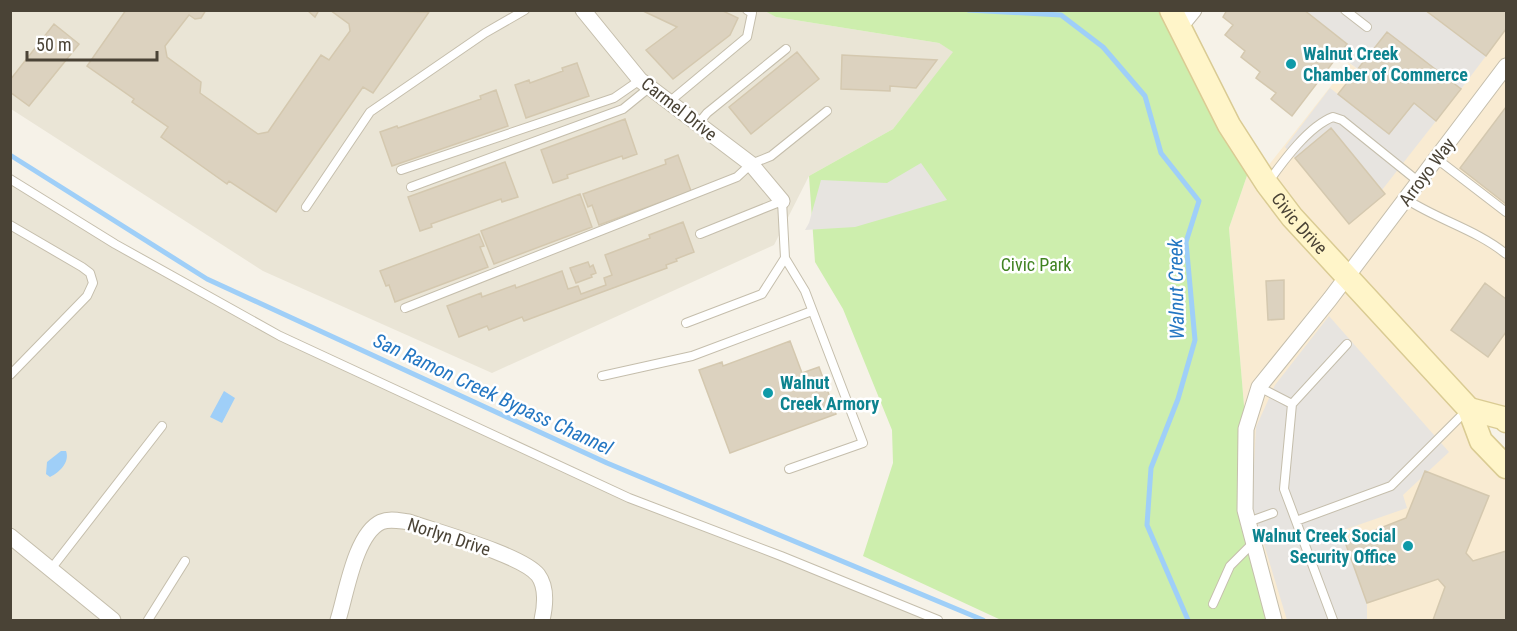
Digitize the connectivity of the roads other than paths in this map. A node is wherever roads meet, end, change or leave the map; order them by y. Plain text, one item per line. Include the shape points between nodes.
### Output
1 (525, 10) edge
2 (583, 10) edge
3 (747, 10) edge
4 (1345, 10) edge
5 (1182, 16) edge
6 (1367, 27) dead end
7 (786, 49) dead end
8 (1506, 66) edge
9 (645, 84) junction
10 (669, 102) junction
11 (826, 111) dead end
12 (698, 124) junction
13 (1437, 159) junction
14 (751, 164) junction
15 (401, 170) dead end
16 (10, 178) edge
17 (1419, 182) junction
18 (1267, 184) junction
19 (411, 187) dead end
20 (1406, 199) junction
21 (782, 201) junction
22 (306, 207) dead end
23 (1506, 212) edge
24 (10, 225) edge
25 (700, 234) dead end
26 (1506, 254) edge
27 (785, 258) junction
28 (1347, 278) junction
29 (405, 308) dead end
30 (812, 311) junction
31 (686, 323) dead end
32 (1347, 344) dead end
33 (10, 375) edge
34 (602, 376) dead end
35 (1259, 387) junction
36 (1292, 404) junction
37 (1469, 409) junction
38 (1506, 421) edge
39 (162, 426) dead end
40 (1506, 467) edge
41 (789, 469) dead end
42 (1273, 513) dead end
43 (1296, 521) junction
44 (1248, 522) junction
45 (10, 536) edge
46 (1253, 543) junction
47 (185, 561) dead end
48 (51, 569) junction
49 (1213, 604) dead end
50 (113, 621) edge
51 (148, 621) edge
52 (338, 621) edge
53 (542, 621) edge
54 (938, 621) edge
55 (1274, 621) edge
56 (1333, 621) edge

1 - 22 lane via 370,112
2 - 9 street, Carmel Drive
3 - 10 lane via 752,13 747,37
4 - 6 lane
5 - 18 main road, Civic Drive via 1229,125
7 - 12 lane
8 - 13 street, Arroyo Way
9 - 10 street, Carmel Drive
9 - 15 lane
9 - 19 lane via 623,109
10 - 12 street, Carmel Drive
11 - 14 lane via 771,156
12 - 14 street, Carmel Drive
13 - 17 street, Arroyo Way
13 - 23 lane
14 - 21 street, Carmel Drive
14 - 29 lane via 737,177
16 - 54 lane via 115,244 280,336 629,498
17 - 18 lane via 1334,117 1320,124 1285,158
17 - 20 street, Arroyo Way
18 - 28 main road, Civic Drive
20 - 26 lane via 1482,237
20 - 28 street, Arroyo Way
21 - 25 lane
21 - 27 lane
24 - 33 lane via 82,267 93,282 87,296
27 - 30 lane
27 - 31 lane via 762,294
28 - 35 street, Arroyo Way
28 - 37 main road, Civic Drive
30 - 34 lane via 692,356
30 - 41 lane via 863,443
32 - 36 lane
35 - 36 lane
35 - 44 street via 1246,429
36 - 43 lane via 1284,489
37 - 38 main road
37 - 40 main road, Civic Drive via 1481,441
37 - 43 lane via 1391,486
39 - 48 lane
42 - 44 lane
43 - 56 lane
44 - 46 street
45 - 48 street
46 - 49 lane via 1230,566
46 - 55 street
47 - 51 lane
48 - 50 street
52 - 53 street, Norlyn Drive via 359,548 379,523 392,520 409,522 525,564 538,576 545,591

